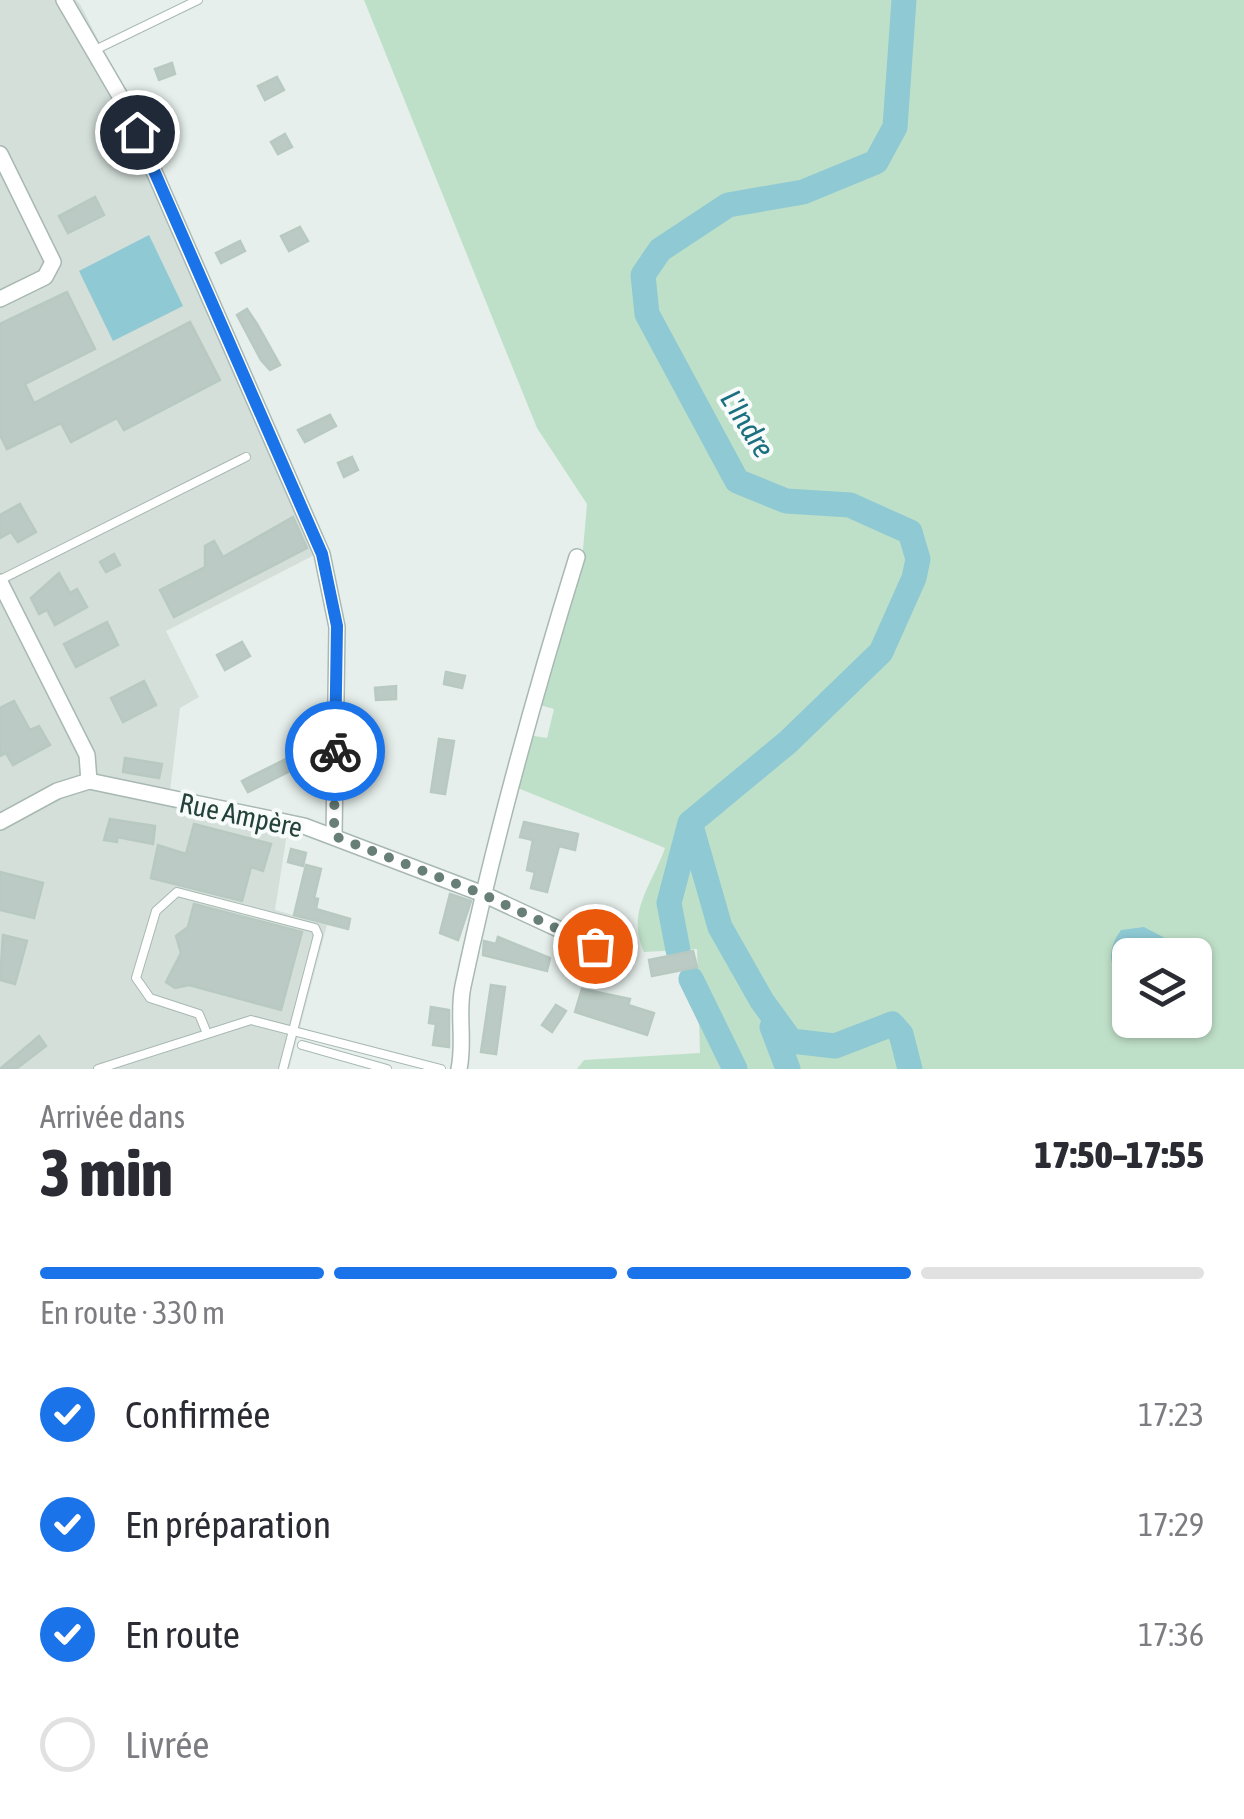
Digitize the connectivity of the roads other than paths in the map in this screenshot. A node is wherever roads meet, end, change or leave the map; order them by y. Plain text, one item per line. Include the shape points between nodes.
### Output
1 (64, 0) edge
2 (198, 0) edge
3 (95, 50) junction
4 (0, 154) edge
5 (0, 300) edge
6 (246, 457) dead end
7 (576, 557) dead end
8 (0, 581) edge
9 (90, 781) junction
10 (0, 822) edge
11 (334, 836) junction
12 (482, 894) junction
13 (595, 946) dead end
14 (294, 1028) junction
15 (206, 1031) junction
16 (302, 1045) dead end
17 (98, 1069) edge
18 (283, 1069) edge
19 (387, 1069) edge
20 (442, 1069) edge
21 (458, 1069) edge

1 - 3 street
2 - 3 lane
3 - 11 street via 164,191 322,554 337,626
4 - 5 street via 53,262 45,278
6 - 8 lane
7 - 12 street
8 - 9 street via 88,755
9 - 10 street via 57,790
9 - 11 street, Rue Ampère
11 - 12 street, Rue Ampère
12 - 13 street, Rue Ampère
12 - 21 street via 461,995
14 - 15 lane via 251,1020
14 - 15 lane via 315,928 177,892 156,911 136,978 150,998 199,1014
14 - 18 lane
14 - 20 lane
15 - 17 lane
16 - 19 lane

